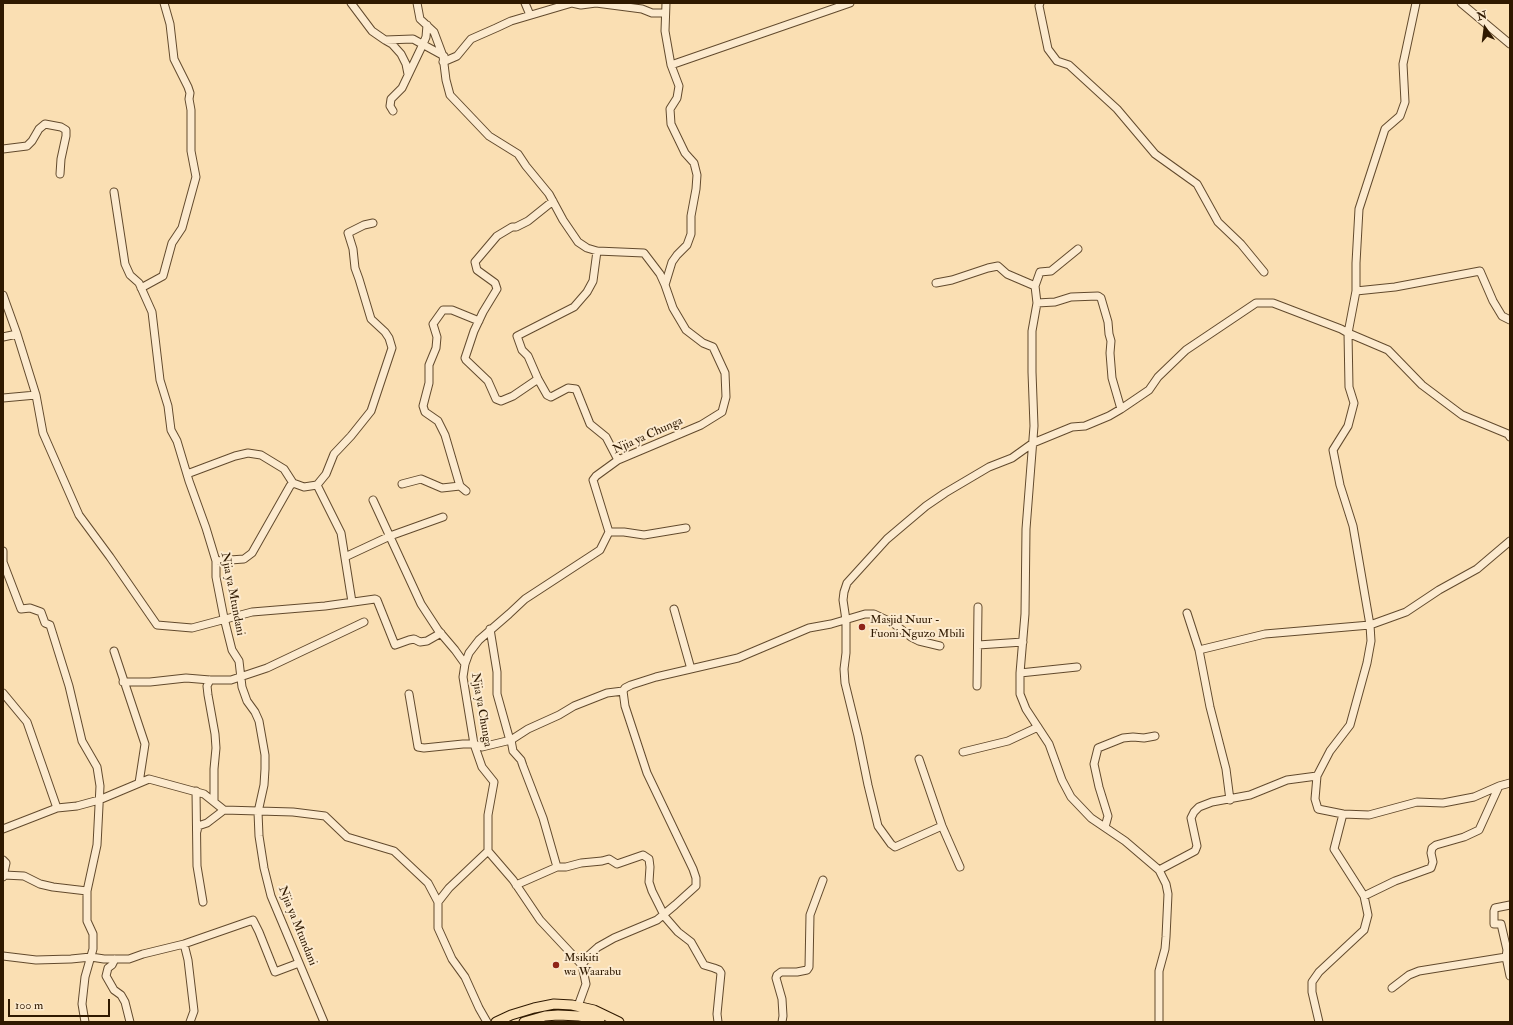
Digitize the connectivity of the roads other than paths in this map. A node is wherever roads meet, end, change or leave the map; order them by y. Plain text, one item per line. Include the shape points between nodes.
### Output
1 (164, 3) edge
2 (351, 3) edge
3 (418, 3) edge
4 (525, 3) edge
5 (666, 3) edge
6 (850, 3) edge
7 (1040, 3) edge
8 (1416, 3) edge
9 (1461, 3) edge
10 (665, 13) junction
11 (530, 15) junction
12 (426, 25) junction
13 (385, 40) junction
14 (423, 44) junction
15 (1510, 44) edge
16 (443, 59) junction
17 (671, 64) junction
18 (408, 74) junction
19 (393, 111) dead end
20 (3, 149) edge
21 (60, 174) dead end
22 (114, 192) dead end
23 (553, 201) junction
24 (373, 223) dead end
25 (1078, 248) dead end
26 (597, 251) junction
27 (1264, 272) dead end
28 (936, 283) dead end
29 (665, 285) junction
30 (1035, 286) junction
31 (141, 288) junction
32 (1356, 291) junction
33 (3, 294) edge
34 (1037, 303) junction
35 (1510, 320) edge
36 (479, 321) junction
37 (1348, 333) junction
38 (17, 334) junction
39 (3, 337) edge
40 (538, 379) junction
41 (36, 394) junction
42 (3, 398) edge
43 (1121, 409) junction
44 (1510, 437) edge
45 (1033, 443) junction
46 (618, 460) junction
47 (188, 474) junction
48 (293, 483) junction
49 (402, 484) dead end
50 (317, 485) junction
51 (460, 486) junction
52 (466, 491) dead end
53 (373, 500) dead end
54 (443, 516) dead end
55 (686, 528) dead end
56 (609, 532) junction
57 (390, 536) junction
58 (1510, 541) edge
59 (3, 551) edge
60 (345, 557) junction
61 (3, 561) edge
62 (216, 561) junction
63 (352, 602) junction
64 (674, 608) dead end
65 (978, 608) dead end
66 (1187, 614) dead end
67 (224, 618) junction
68 (846, 620) junction
69 (364, 622) dead end
70 (1370, 625) junction
71 (490, 629) junction
72 (442, 634) junction
73 (1023, 642) junction
74 (978, 645) junction
75 (940, 646) dead end
76 (1199, 650) junction
77 (114, 651) dead end
78 (464, 664) junction
79 (1077, 667) dead end
80 (691, 669) junction
81 (1020, 673) junction
82 (241, 677) junction
83 (210, 680) junction
84 (123, 682) junction
85 (977, 686) dead end
86 (623, 691) junction
87 (3, 694) edge
88 (409, 694) dead end
89 (1038, 727) junction
90 (1155, 736) dead end
91 (511, 740) junction
92 (474, 744) junction
93 (963, 752) dead end
94 (919, 759) dead end
95 (1317, 776) junction
96 (139, 783) junction
97 (1510, 783) edge
98 (1499, 786) junction
99 (196, 791) junction
100 (99, 800) junction
101 (1230, 800) junction
102 (214, 801) junction
103 (57, 808) junction
104 (224, 810) junction
105 (258, 812) junction
106 (1343, 814) junction
107 (942, 826) junction
108 (4, 827) edge
109 (1105, 827) junction
110 (197, 837) junction
111 (488, 851) junction
112 (3, 860) edge
113 (960, 867) dead end
114 (558, 868) junction
115 (1159, 870) junction
116 (4, 876) edge
117 (822, 880) dead end
118 (516, 885) junction
119 (87, 891) junction
120 (1364, 896) junction
121 (203, 902) dead end
122 (438, 902) junction
123 (1510, 905) edge
124 (663, 914) junction
125 (184, 944) junction
126 (3, 956) edge
127 (91, 956) junction
128 (1506, 957) junction
129 (115, 960) junction
130 (299, 963) junction
131 (582, 965) junction
132 (1510, 976) edge
133 (1392, 988) dead end
134 (578, 1006) junction
135 (85, 1022) edge
136 (130, 1022) edge
137 (190, 1022) edge
138 (324, 1022) edge
139 (487, 1022) edge
140 (496, 1022) edge
141 (524, 1022) edge
142 (600, 1022) edge
143 (619, 1022) edge
144 (718, 1022) edge
145 (782, 1022) edge
146 (1159, 1022) edge
147 (1319, 1022) edge

1 - 31 street via 170,20 174,59 190,93 191,151 196,177 182,228 172,243 163,276
2 - 13 street via 372,32
3 - 12 street via 420,19
4 - 11 street
5 - 10 street
6 - 17 street
7 - 27 street via 1048,49 1057,61 1069,65 1117,109 1155,154 1197,184 1218,222 1241,244
8 - 32 street via 1403,64 1405,102 1400,116 1385,128 1359,209
9 - 15 street
10 - 11 street via 596,3 572,3
10 - 17 street via 665,31
11 - 16 street via 471,39 457,56
12 - 14 street
12 - 16 street via 434,32
13 - 14 street via 413,39
13 - 18 street via 401,54
14 - 16 street
14 - 18 street
16 - 23 street via 450,96 489,136 518,154
17 - 29 street via 679,86 677,98 670,110 671,124 685,153 694,163 697,175 691,234 687,245 672,262
18 - 19 street via 402,88 390,99
20 - 21 street via 27,146 42,126 51,124 62,127 66,130 66,136
22 - 31 street, Njia ya Mtundani via 125,264
23 - 26 street via 578,242
23 - 36 street via 528,221 497,236 475,262 477,270 495,283 497,289
24 - 50 street via 348,233 355,268 371,319 385,332 392,348 371,411 334,454 326,474
25 - 30 street via 1051,271 1040,272
26 - 29 street via 644,253
26 - 40 street via 593,281 574,307 517,336
28 - 30 street via 998,266 1007,274
29 - 46 street, Njia ya Chunga via 673,308 686,330 702,343 713,347 725,373 726,397 722,412 701,425
30 - 34 street
31 - 47 street, Njia ya Mtundani via 152,312 160,380 168,406 171,430
32 - 35 street via 1395,287 1480,271 1492,301 1502,316
32 - 37 street
33 - 38 street
34 - 43 street via 1055,302 1071,297 1101,298 1111,341 1112,378
34 - 45 street via 1032,331
36 - 40 street via 465,358 488,381 496,399 501,401 513,396
36 - 51 street via 452,310 443,310 432,324 437,337 436,348 429,365 429,383 423,406 425,412 438,422 446,435
37 - 43 street via 1273,303 1256,303 1186,350 1158,377 1149,390
37 - 44 street via 1388,350 1422,385 1462,415
37 - 70 street via 1349,387 1354,403 1348,426 1333,450 1340,485 1353,526
38 - 39 street
38 - 41 street
40 - 46 street via 547,395 551,397 568,388 576,389 590,424 606,436
41 - 42 street
41 - 67 street via 43,433 79,515 157,625 192,628
43 - 45 street via 1085,426 1072,427
45 - 68 street via 1012,458 989,467 926,506 887,538 847,583 843,600
45 - 73 street via 1025,548
46 - 56 street, Njia ya Chunga via 593,480
47 - 48 street via 248,453 261,455 284,469
47 - 62 street, Njia ya Mtundani
48 - 50 street via 304,487
48 - 62 street via 252,553 244,559
49 - 51 street via 421,479 442,488
50 - 60 street via 341,533
51 - 52 street
53 - 57 street
54 - 57 street
55 - 56 street via 644,535
56 - 71 street, Njia ya Chunga via 600,550 525,599
57 - 60 street
57 - 72 street via 421,604
58 - 70 street via 1477,569 1406,612
59 - 61 street
60 - 63 street
61 - 100 street via 21,609 30,608 41,612 45,623 50,625 69,686 82,742 97,767
62 - 67 street, Njia ya Mtundani via 216,577
63 - 67 street via 252,612
63 - 72 street via 377,600 395,645 414,639 420,642 427,641
64 - 80 street
65 - 74 street
66 - 76 street
67 - 82 street, Njia ya Mtundani via 232,650 240,661
68 - 75 street via 874,614 893,623 910,637
68 - 80 street via 809,628 738,658
68 - 107 street via 845,683 878,826 895,847
69 - 82 street via 267,668
70 - 76 street via 1265,634
70 - 95 street via 1371,641 1367,663 1350,725 1330,751
71 - 78 street, Njia ya Chunga via 478,640
71 - 91 street via 498,694
72 - 78 street
73 - 74 street
73 - 81 street
74 - 85 street
76 - 101 street via 1226,769
77 - 84 street
78 - 92 street, Njia ya Chunga via 463,677
79 - 81 street
80 - 86 street via 637,683
81 - 89 street via 1020,694
82 - 83 street via 231,680
82 - 105 street, Njia ya Mtundani via 247,701 259,721 265,755 264,785
83 - 84 street via 186,678
83 - 102 street via 207,686 216,748
84 - 96 street via 145,744
86 - 91 street via 607,693 574,706
86 - 124 street via 625,706 647,773 696,878 696,886
87 - 103 street via 27,722
88 - 92 street via 418,747
89 - 93 street via 1008,741
89 - 109 street via 1049,744 1071,797 1091,818
90 - 109 street via 1123,738 1098,748 1094,764 1108,816
91 - 92 street via 482,747
91 - 114 street via 513,751 521,760 543,818
92 - 111 street, Njia ya Chunga via 482,767 494,782 488,815
94 - 107 street
95 - 101 street via 1287,780
95 - 106 street via 1315,799 1318,809
96 - 99 street via 149,780
96 - 100 street
97 - 98 street
98 - 106 street via 1474,797 1443,803 1417,802 1369,815
98 - 120 street via 1479,830 1464,838 1432,848 1431,868 1394,881
99 - 102 street
99 - 110 street
100 - 103 street
100 - 119 street via 97,845
101 - 115 street via 1212,802 1199,807 1191,818 1197,846 1195,851
102 - 104 street
103 - 108 street
104 - 105 street
104 - 110 street via 207,823 198,826
105 - 122 street via 293,812 325,816 347,837 394,851 428,883
105 - 130 street, Njia ya Mtundani via 262,854 271,896
106 - 120 street via 1334,849
107 - 113 street
109 - 115 street
110 - 121 street via 197,866
111 - 118 street
111 - 122 street
112 - 116 street via 6,863
114 - 118 street
114 - 124 street via 609,859 617,864 643,855 649,859 649,882
115 - 146 street via 1168,894 1165,949 1159,971
116 - 119 street via 24,876 52,887
117 - 145 street via 810,915 809,967 797,972 781,972 776,978 782,999
118 - 131 street via 540,920
119 - 127 street via 88,921 93,934
120 - 147 street via 1368,915 1364,930 1319,972 1312,982
122 - 139 street via 438,928
123 - 128 street via 1495,908 1494,911 1494,924 1501,924 1507,950
124 - 131 street via 657,920 598,947
124 - 144 street via 678,932 691,942 704,965 721,973
125 - 129 street via 129,959
125 - 130 street via 253,920 275,972
125 - 137 street via 194,1011
126 - 127 street via 36,960 71,960
127 - 129 street
127 - 135 street via 84,977 82,1004
128 - 132 street
128 - 133 street via 1419,971 1409,974
129 - 136 street via 108,968 106,976 114,990 126,1002
130 - 138 street, Njia ya Mtundani
131 - 134 street via 586,984
134 - 140 main road via 554,1004 511,1015
134 - 143 main road via 594,1010
141 - 142 main road via 558,1015 592,1018

